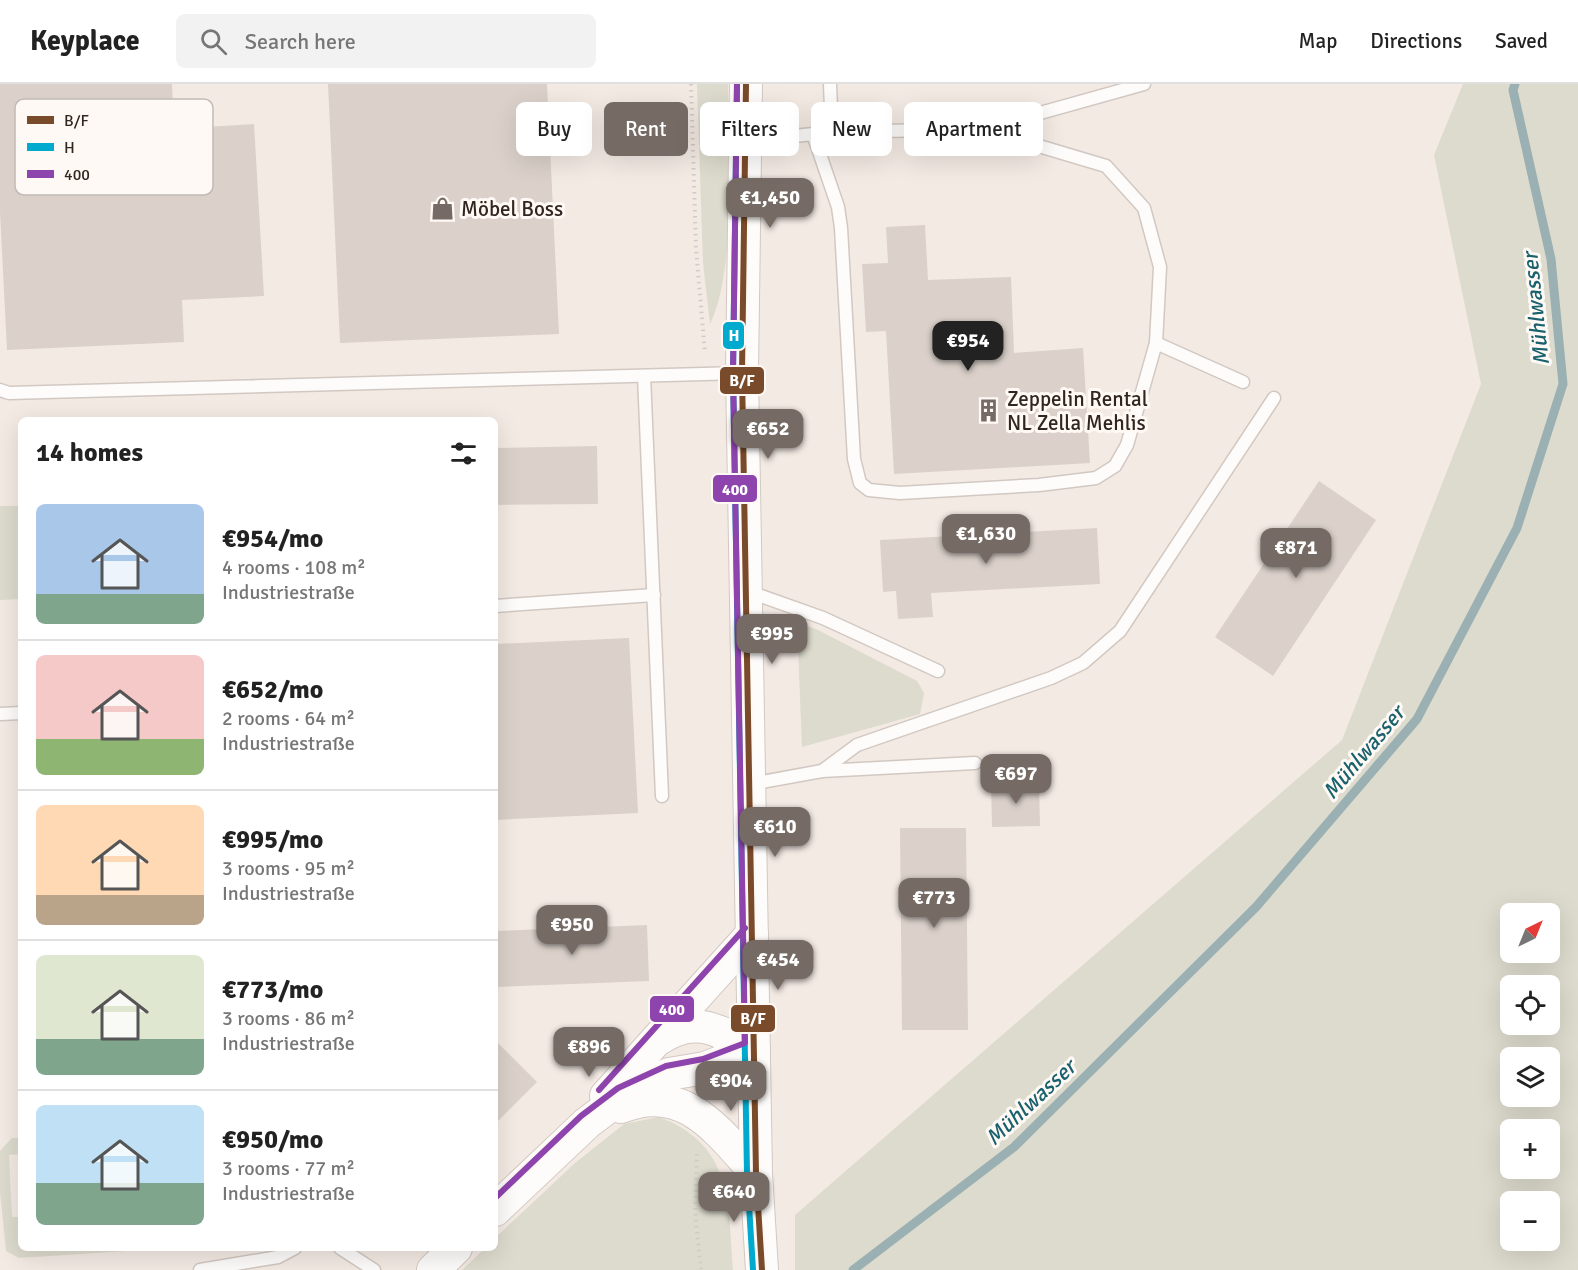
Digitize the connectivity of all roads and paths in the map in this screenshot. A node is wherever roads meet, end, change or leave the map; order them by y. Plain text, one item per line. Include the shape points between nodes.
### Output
1 (691, 84) edge
2 (746, 84) edge
3 (830, 84) edge
4 (1144, 84) edge
5 (1123, 87) edge
6 (746, 102) edge
7 (831, 102) edge
8 (1043, 111) edge
9 (1043, 147) edge
10 (747, 156) edge
11 (821, 156) edge
12 (1156, 343) junction
13 (742, 373) junction
14 (707, 374) junction
15 (644, 376) junction
16 (1243, 382) dead end
17 (0, 390) edge
18 (1274, 398) dead end
19 (746, 590) junction
20 (654, 595) junction
21 (498, 606) edge
22 (938, 671) dead end
23 (18, 713) edge
24 (0, 714) edge
25 (975, 763) dead end
26 (822, 771) junction
27 (750, 784) junction
28 (662, 796) dead end
29 (752, 934) junction
30 (654, 1042) junction
31 (754, 1049) junction
32 (561, 1146) junction
33 (698, 1146) dead end
34 (756, 1173) junction
35 (498, 1207) edge
36 (289, 1251) edge
37 (345, 1251) edge
38 (453, 1251) edge
39 (200, 1270) edge
40 (205, 1270) edge
41 (374, 1270) edge
42 (433, 1270) edge
43 (701, 1270) edge
44 (762, 1270) edge

1 - 14 path via 696,248
2 - 6 street
3 - 7 lane
4 - 5 lane
5 - 8 lane
9 - 12 lane via 1106,165 1144,208 1160,267
10 - 13 street
11 - 12 lane via 838,207 854,459 860,483 869,490 900,493 1096,478 1115,466 1127,445
12 - 16 lane
13 - 14 lane
13 - 19 street
14 - 15 lane
15 - 17 lane via 9,393
15 - 20 lane
18 - 26 lane via 1120,631 1083,663 1051,678 857,745
19 - 22 lane via 823,618
19 - 27 street
20 - 21 lane
20 - 28 lane
23 - 24 lane
25 - 26 lane
26 - 27 lane
27 - 29 street
29 - 30 street
29 - 31 street
30 - 31 street via 675,1030 698,1025
30 - 32 street
31 - 32 street via 728,1061 669,1074 639,1086
31 - 34 street
32 - 34 street via 611,1112 640,1101 674,1102 717,1130
32 - 35 street
33 - 43 path via 695,1211
34 - 44 street
36 - 40 lane via 278,1257
37 - 41 lane
38 - 42 street
39 - 40 lane

